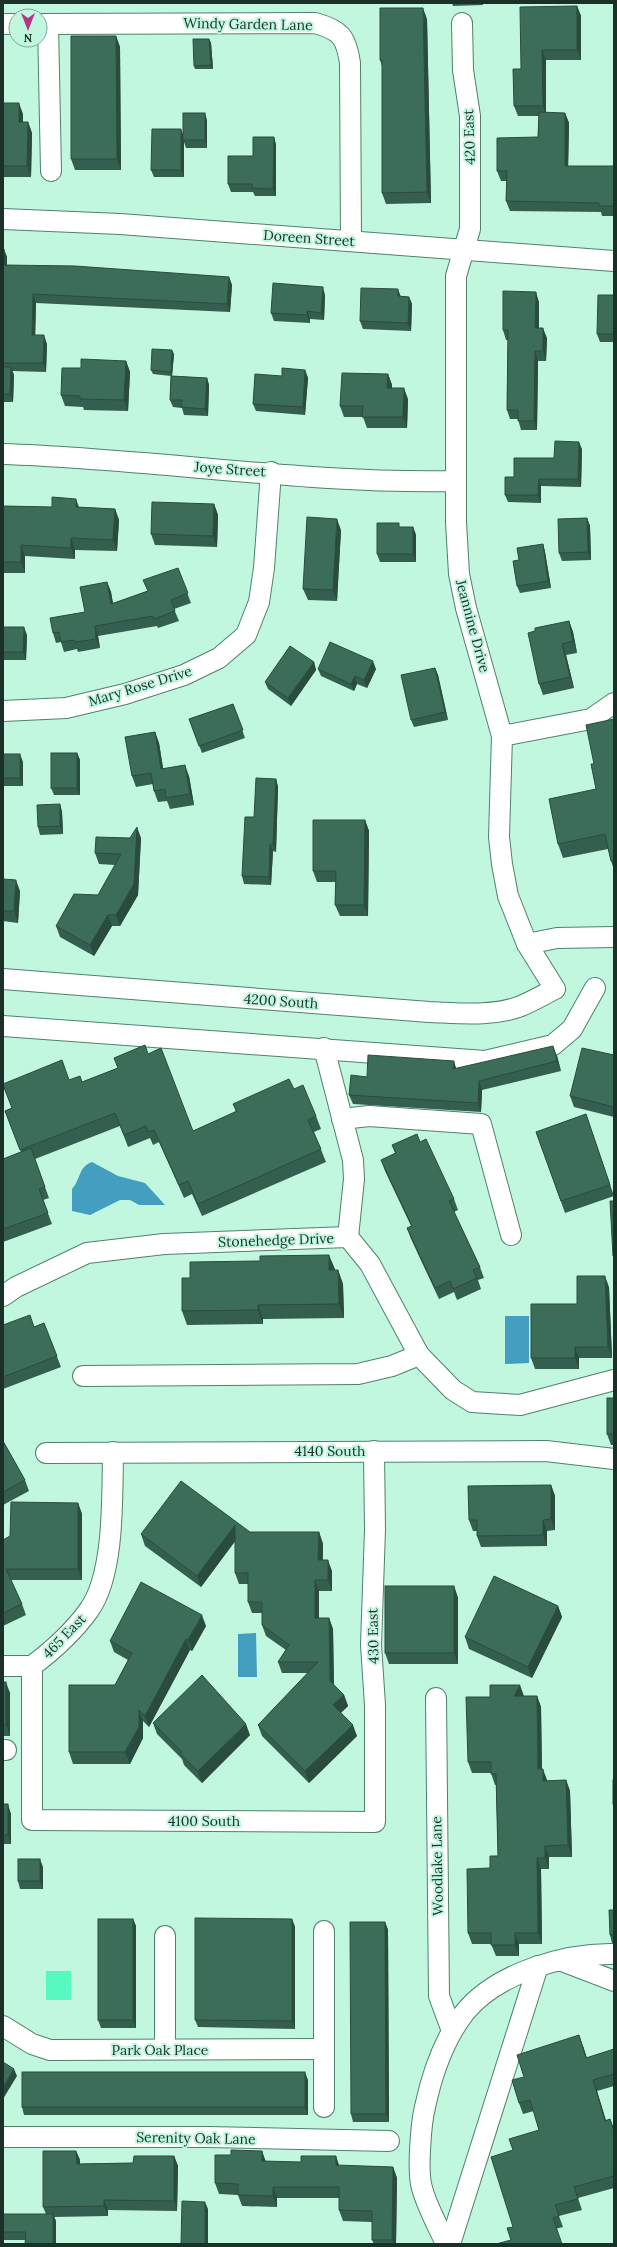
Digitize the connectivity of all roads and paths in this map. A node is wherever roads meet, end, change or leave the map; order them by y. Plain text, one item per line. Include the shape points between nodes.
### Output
1 (462, 23) dead end
2 (48, 24) edge
3 (45, 48) edge
4 (51, 171) dead end
5 (3, 219) edge
6 (350, 241) junction
7 (463, 250) junction
8 (614, 261) edge
9 (3, 454) edge
10 (271, 472) junction
11 (456, 481) junction
12 (614, 703) edge
13 (3, 711) edge
14 (502, 736) junction
15 (614, 937) edge
16 (527, 944) junction
17 (3, 979) edge
18 (595, 988) dead end
19 (554, 989) joint
20 (3, 1026) edge
21 (324, 1048) junction
22 (342, 1118) junction
23 (511, 1235) dead end
24 (348, 1237) junction
25 (3, 1296) edge
26 (419, 1356) junction
27 (83, 1376) dead end
28 (614, 1380) edge
29 (374, 1451) junction
30 (113, 1452) junction
31 (46, 1453) dead end
32 (614, 1459) edge
33 (3, 1666) edge
34 (32, 1666) junction
35 (436, 1698) dead end
36 (32, 1820) joint
37 (375, 1822) joint
38 (324, 1931) dead end
39 (165, 1936) dead end
40 (614, 1954) edge
41 (560, 1960) junction
42 (538, 1966) junction
43 (614, 1981) edge
44 (3, 2026) edge
45 (452, 2031) junction
46 (165, 2049) junction
47 (324, 2049) junction
48 (324, 2107) dead end
49 (3, 2137) edge
50 (388, 2141) dead end
51 (446, 2244) edge
52 (450, 2244) edge

1 - 7 street, 420 East via 463,70 470,116 470,229
2 - 6 street, Windy Garden Lane via 315,23 340,33 348,47 350,63
3 - 4 street
5 - 6 street, Doreen Street via 120,224
6 - 7 street, Doreen Street
7 - 8 street, Doreen Street
7 - 11 street, Jeannine Drive via 456,276
9 - 10 street, Joye Street
10 - 11 street, Joye Street
10 - 13 street, Mary Rose Drive via 259,602 246,635 219,658 184,675 124,694 66,708
11 - 14 street, Jeannine Drive via 459,574
12 - 14 street via 592,719
14 - 16 street, Jeannine Drive via 499,837 502,864 508,896
15 - 16 street via 557,938
16 - 19 street, Jeannine Drive
17 - 19 street, 4200 South via 466,1014 520,1006
18 - 21 street via 572,1029 553,1045 485,1061
20 - 21 street
21 - 22 street
22 - 23 street via 369,1116 481,1124
22 - 24 street via 353,1160 354,1179
24 - 25 street, Stonehedge Drive via 164,1244 87,1253 16,1287
24 - 26 street, Stonehedge Drive via 370,1264
26 - 27 street via 358,1374
26 - 28 street, Stonehedge Drive via 452,1390 472,1402 520,1405
29 - 30 street, 4140 South
29 - 32 street, 4140 South via 546,1450
29 - 37 street, 430 East via 372,1645
30 - 31 street, 4140 South
30 - 34 street, 465 East via 112,1523 107,1559 97,1594 89,1610 44,1658
33 - 34 street
34 - 36 street, 465 East
35 - 45 street, Woodlake Lane via 439,1996
36 - 37 street, 4100 South
38 - 47 street
39 - 46 street
40 - 41 street
41 - 42 street
41 - 43 street
42 - 45 street via 490,1990 466,2011
42 - 52 street
44 - 46 street, Park Oak Place via 32,2044 50,2050
45 - 51 street via 432,2078 421,2125 421,2187
46 - 47 street, Park Oak Place
47 - 48 street
49 - 50 street, Serenity Oak Lane via 207,2137

